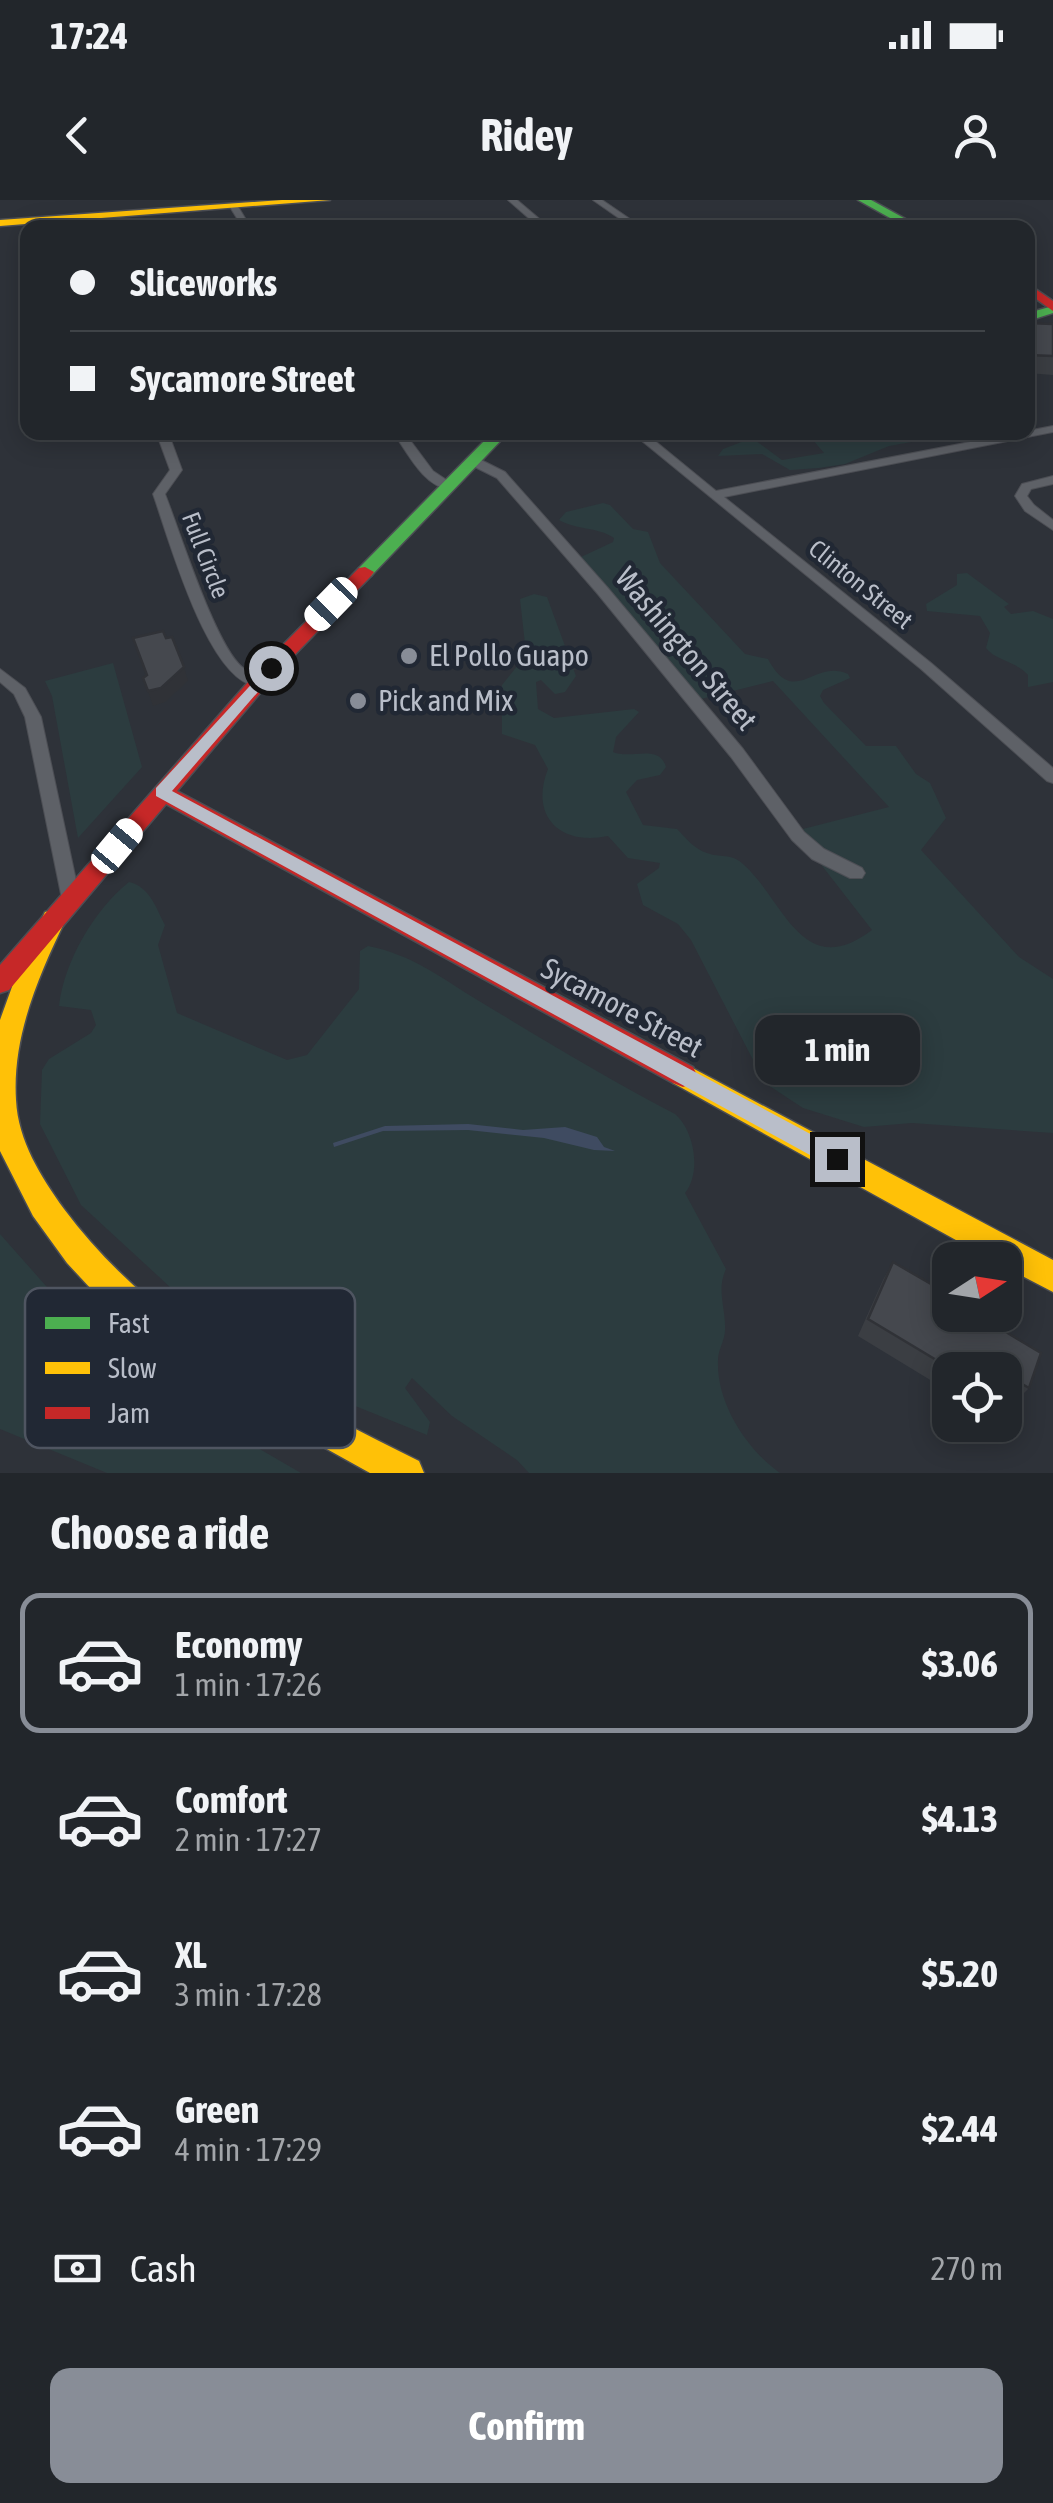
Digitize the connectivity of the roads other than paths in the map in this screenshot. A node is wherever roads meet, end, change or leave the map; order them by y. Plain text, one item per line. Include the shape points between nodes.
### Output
1 (325, 200) edge
2 (512, 200) edge
3 (597, 200) edge
4 (864, 200) edge
5 (234, 206) junction
6 (41, 220) edge
7 (242, 220) edge
8 (536, 220) edge
9 (627, 220) edge
10 (902, 220) edge
11 (165, 440) edge
12 (404, 440) edge
13 (494, 440) edge
14 (646, 440) edge
15 (987, 440) edge
16 (473, 461) junction
17 (1053, 480) edge
18 (447, 486) junction
19 (714, 495) junction
20 (1053, 526) edge
21 (0, 674) edge
22 (257, 683) junction
23 (1053, 777) edge
24 (162, 792) junction
25 (856, 873) dead end
26 (71, 899) junction
27 (54, 919) junction
28 (9, 966) edge
29 (0, 983) edge
30 (1053, 1276) edge
31 (112, 1288) edge
32 (355, 1446) edge
33 (407, 1473) edge

1 - 5 main road
2 - 8 street
3 - 9 street
4 - 10 main road
5 - 6 main road
5 - 7 street
11 - 22 street, Full Circle via 176,470 158,494 175,540 224,656
12 - 18 street
13 - 16 main road
14 - 19 street, Clinton Street
15 - 19 street
16 - 18 main road
16 - 25 street, Washington Street via 501,475 602,590 798,836
17 - 20 street via 1026,487 1021,496
18 - 22 main road
19 - 23 street, Clinton Street
21 - 26 street via 20,691 33,717
22 - 24 main road
24 - 26 main road
24 - 30 main road, Sycamore Street
26 - 27 main road
27 - 28 main road
27 - 31 main road via 13,1019 2,1080 6,1122 41,1205
28 - 29 main road
32 - 33 main road

